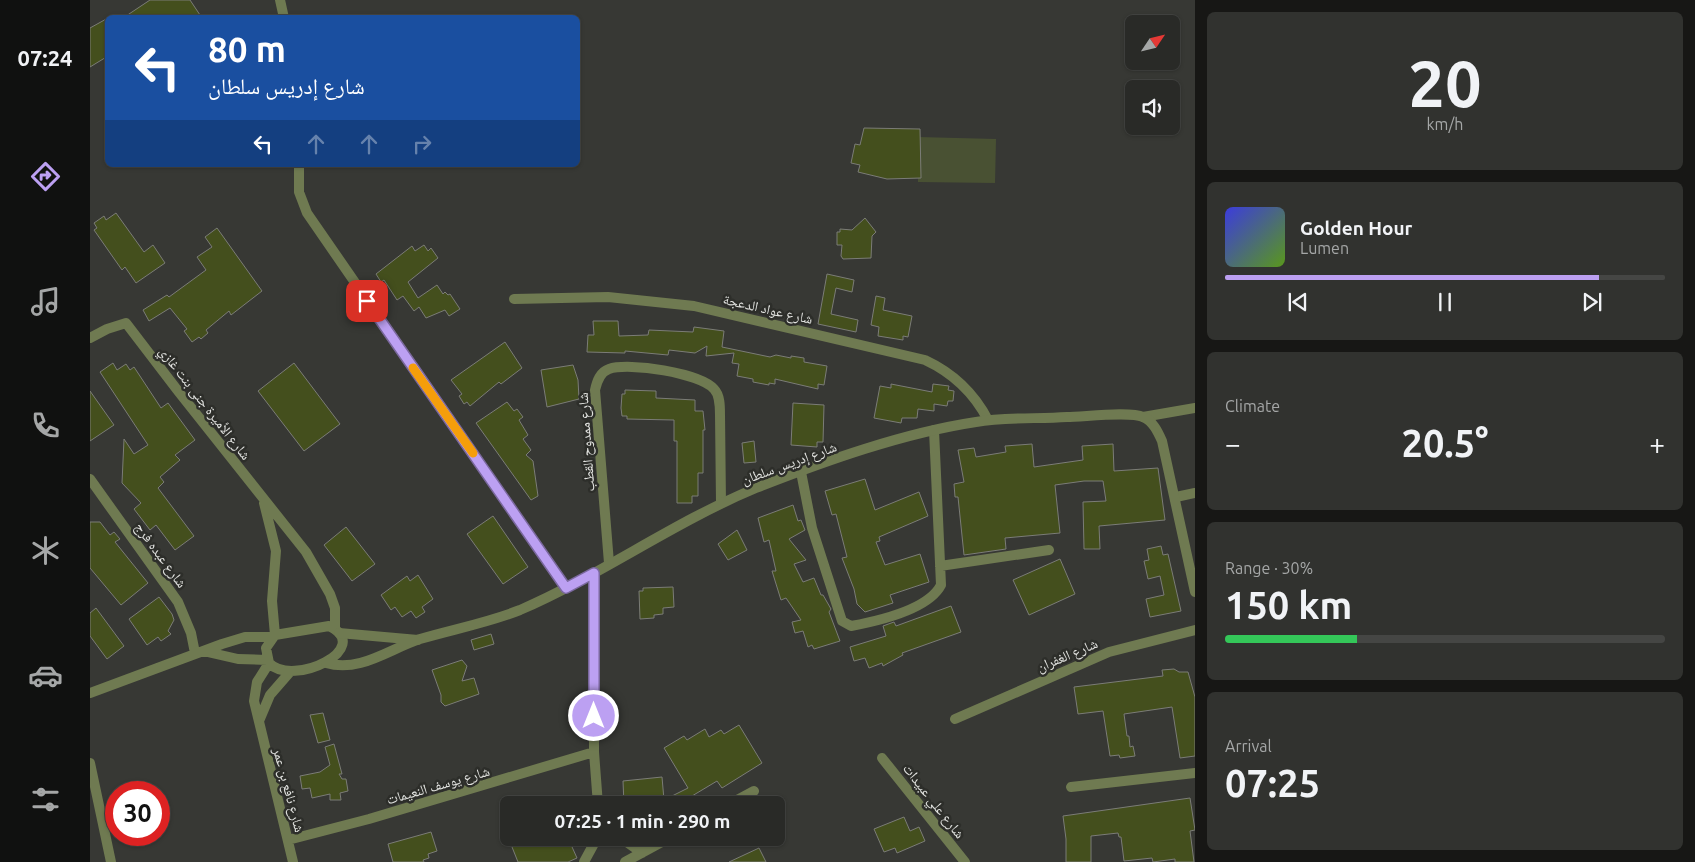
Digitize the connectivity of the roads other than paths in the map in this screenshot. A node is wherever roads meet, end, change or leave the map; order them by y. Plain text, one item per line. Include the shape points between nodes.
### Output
1 (280, 0) edge
2 (283, 15) edge
3 (299, 167) edge
4 (514, 299) dead end
5 (90, 338) edge
6 (1195, 408) edge
7 (1143, 417) junction
8 (988, 420) junction
9 (934, 430) junction
10 (800, 472) junction
11 (91, 481) edge
12 (1195, 492) edge
13 (1176, 497) junction
14 (264, 500) junction
15 (721, 503) junction
16 (1049, 550) dead end
17 (609, 563) junction
18 (940, 566) junction
19 (594, 573) junction
20 (566, 588) junction
21 (1195, 592) edge
22 (1195, 630) edge
23 (337, 631) junction
24 (274, 636) junction
25 (419, 640) junction
26 (199, 652) junction
27 (268, 662) junction
28 (326, 662) junction
29 (290, 672) junction
30 (90, 693) edge
31 (955, 719) dead end
32 (258, 724) junction
33 (594, 752) junction
34 (882, 758) dead end
35 (90, 763) edge
36 (1195, 773) edge
37 (1071, 787) dead end
38 (754, 791) dead end
39 (597, 796) edge
40 (745, 796) edge
41 (288, 840) junction
42 (593, 846) edge
43 (633, 846) edge
44 (655, 846) edge
45 (642, 853) junction
46 (111, 862) edge
47 (293, 862) edge
48 (584, 862) edge
49 (625, 862) edge
50 (965, 862) edge

1 - 2 street
3 - 20 street via 299,192 307,213
4 - 8 street, شارع عواد الدعجة via 608,297 694,306 925,360 960,382
5 - 14 street, شارع الأميرة جنى بنت غازي via 126,323
6 - 7 street, شارع إدريس سلطان
7 - 8 street, شارع إدريس سلطان via 1115,415
7 - 13 street via 1156,428 1162,441
8 - 9 street, شارع إدريس سلطان
9 - 10 street, شارع إدريس سلطان
9 - 18 street
10 - 15 street, شارع إدريس سلطان
10 - 18 street via 812,528 839,616 845,624 864,624 901,613 931,598 941,585
11 - 26 street, شارع عبده فرج via 178,602
12 - 13 street
13 - 21 street
14 - 23 street, شارع الأميرة جنى بنت غازي via 320,573 335,608
14 - 24 street, شارع الأميرة جنى بنت غازي via 276,551 272,601
15 - 17 street, شارع إدريس سلطان
15 - 17 street, شارع ممدوح القطب via 720,408 715,390 690,375 651,369 610,368 597,380 595,390
16 - 18 street
17 - 19 street, شارع إدريس سلطان
19 - 20 street, شارع إدريس سلطان
19 - 33 street
20 - 25 street, شارع إدريس سلطان via 490,621
22 - 31 street, شارع الغفران via 1109,652
23 - 24 street, شارع إدريس سلطان via 329,626 315,627
23 - 25 street, شارع إدريس سلطان
23 - 28 street, شارع الأميرة جنى بنت غازي via 341,650
24 - 26 street via 245,637
24 - 27 street, شارع الأميرة جنى بنت غازي via 266,648
25 - 28 street, شارع إدريس سلطان via 372,660 343,664
26 - 27 street
26 - 30 street
27 - 29 street via 279,671
27 - 32 street, شارع نافع بن عمر via 255,690
28 - 29 street, شارع إدريس سلطان
29 - 32 street via 270,695
32 - 41 street, شارع نافع بن عمر
33 - 39 street
33 - 41 street, شارع يوسف النعيمات
34 - 50 street, شارع علي عبيدات
35 - 46 street
36 - 37 street
38 - 40 street
41 - 47 street, شارع نافع بن عمر
42 - 48 street
43 - 45 street
44 - 45 street
45 - 49 street

